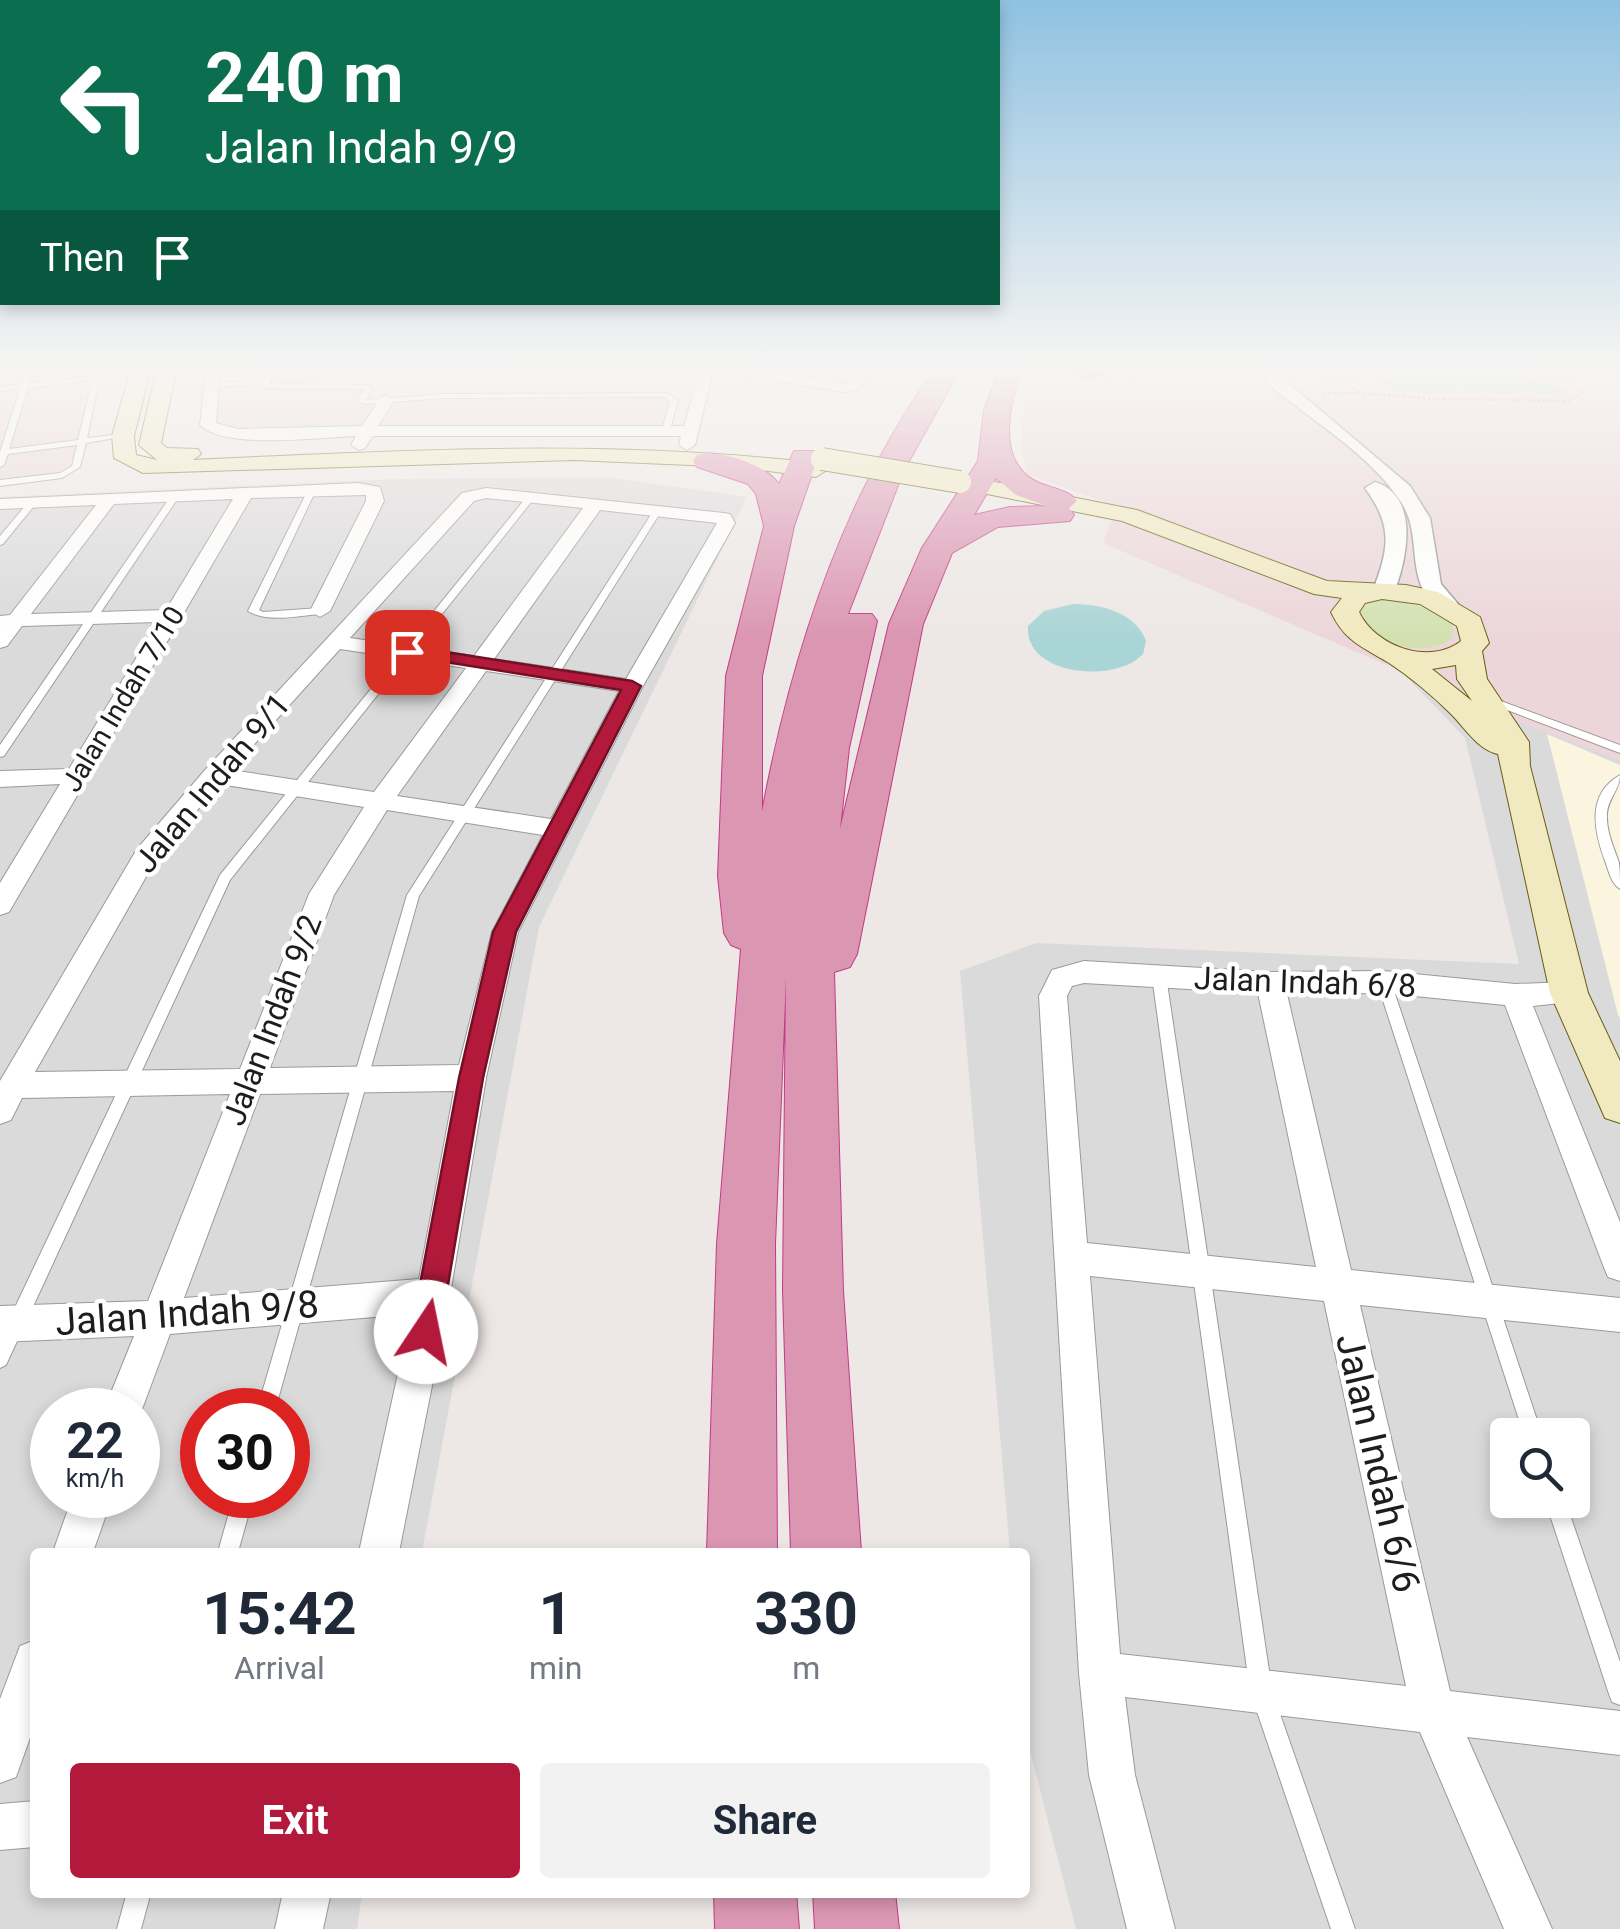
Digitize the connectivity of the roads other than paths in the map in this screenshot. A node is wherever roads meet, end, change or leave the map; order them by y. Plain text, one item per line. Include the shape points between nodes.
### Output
1 (78, 458) edge
2 (125, 458) edge
3 (234, 458) edge
4 (719, 458) edge
5 (772, 458) edge
6 (893, 458) edge
7 (922, 458) edge
8 (993, 458) edge
9 (1001, 458) edge
10 (1342, 458) edge
11 (1365, 458) edge
12 (810, 464) junction
13 (0, 483) edge
14 (312, 490) junction
15 (965, 490) junction
16 (246, 492) junction
17 (176, 495) junction
18 (532, 496) junction
19 (110, 498) junction
20 (34, 501) junction
21 (597, 502) junction
22 (0, 504) edge
23 (1060, 508) junction
24 (1393, 509) junction
25 (658, 510) junction
26 (1417, 511) junction
27 (779, 526) junction
28 (0, 542) edge
29 (938, 548) junction
30 (1395, 561) junction
31 (1268, 570) junction
32 (1376, 591) junction
33 (1446, 604) junction
34 (320, 611) joint
35 (172, 616) junction
36 (92, 618) junction
37 (8, 621) edge
38 (1347, 621) junction
39 (0, 642) edge
40 (334, 642) junction
41 (1468, 651) junction
42 (407, 652) junction
43 (1396, 654) junction
44 (480, 662) junction
45 (555, 674) junction
46 (632, 686) junction
47 (1488, 699) junction
48 (1620, 749) edge
49 (0, 753) edge
50 (1514, 766) junction
51 (212, 775) junction
52 (77, 776) junction
53 (0, 779) edge
54 (1620, 780) edge
55 (295, 789) junction
56 (379, 803) junction
57 (464, 816) junction
58 (558, 829) junction
59 (1620, 884) edge
60 (0, 905) edge
61 (1159, 976) junction
62 (1384, 982) junction
63 (1270, 983) junction
64 (1569, 994) junction
65 (1515, 995) junction
66 (758, 1016) junction
67 (809, 1050) junction
68 (1612, 1071) edge
69 (471, 1078) junction
70 (128, 1080) junction
71 (248, 1081) junction
72 (358, 1082) junction
73 (7, 1098) edge
74 (1620, 1105) edge
75 (1072, 1258) junction
76 (1620, 1265) edge
77 (1202, 1270) junction
78 (1338, 1283) junction
79 (434, 1295) junction
80 (1488, 1300) junction
81 (294, 1306) junction
82 (1620, 1316) edge
83 (156, 1318) junction
84 (8, 1324) edge
85 (0, 1359) edge
86 (131, 1388) edge
87 (272, 1388) edge
88 (1528, 1418) edge
89 (85, 1518) edge
90 (238, 1518) edge
91 (1561, 1518) edge
92 (74, 1548) edge
93 (229, 1548) edge
94 (380, 1548) edge
95 (742, 1548) edge
96 (826, 1548) edge
97 (1100, 1672) junction
98 (30, 1675) edge
99 (1261, 1690) junction
100 (1620, 1694) edge
101 (1434, 1711) junction
102 (1620, 1733) edge
103 (0, 1761) edge
104 (30, 1825) edge
105 (0, 1828) edge
106 (137, 1898) edge
107 (305, 1898) edge
108 (755, 1898) edge
109 (854, 1898) edge
110 (129, 1929) edge
111 (299, 1929) edge
112 (757, 1929) edge
113 (857, 1929) edge
114 (1151, 1929) edge
115 (1342, 1929) edge
116 (1528, 1929) edge

1 - 13 lane via 71,472
2 - 3 main road via 143,466
4 - 27 highway via 764,480 773,491
5 - 12 main road
6 - 66 highway via 848,560 811,671 779,826
7 - 67 highway via 897,514 830,736 814,846
8 - 15 highway
9 - 23 highway via 1014,481
10 - 24 street
11 - 26 street
12 - 15 main road
12 - 27 highway
14 - 16 street
14 - 34 street via 374,491 376,501
14 - 34 lane via 253,611
15 - 23 main road
15 - 29 highway
16 - 17 street
16 - 35 street, Jalan Indah 7/10
17 - 19 street
17 - 36 lane
18 - 21 street
18 - 40 street, Jalan Indah 9/1 via 476,493
18 - 42 lane
19 - 20 street
19 - 37 street
20 - 22 street
20 - 28 lane
21 - 25 street
21 - 44 street, Jalan Indah 9/2
23 - 29 highway via 964,527
23 - 31 main road via 1128,515
23 - 38 main road
24 - 26 street
24 - 30 street
25 - 45 lane
25 - 46 street via 726,523
26 - 33 street via 1427,544 1426,580 1432,596
27 - 66 highway via 744,676 740,876
29 - 67 highway via 906,624
30 - 31 main road via 1375,575 1344,582
30 - 32 street
31 - 32 main road via 1322,588
32 - 33 main road
32 - 38 main road via 1348,604
33 - 41 main road via 1476,633
35 - 36 street
35 - 52 street, Jalan Indah 7/10
36 - 37 street
36 - 49 lane
37 - 39 street
38 - 43 main road via 1365,640
40 - 42 street
40 - 51 street, Jalan Indah 9/1
41 - 43 main road via 1438,660
41 - 47 main road via 1472,679
42 - 44 street
42 - 55 lane
43 - 50 main road via 1457,703
44 - 45 street
44 - 56 street, Jalan Indah 9/2
45 - 46 street
45 - 57 lane
46 - 58 street
47 - 48 lane
47 - 50 main road via 1514,742
50 - 64 main road
51 - 55 street
51 - 73 street, Jalan Indah 9/1 via 146,855
52 - 53 street
52 - 60 street, Jalan Indah 7/10
54 - 59 lane via 1598,819
55 - 56 street
55 - 70 lane via 224,878
56 - 57 street
56 - 71 street, Jalan Indah 9/2 via 322,894
57 - 58 street
57 - 72 lane via 414,895
58 - 69 street via 504,932
61 - 63 street, Jalan Indah 6/8
61 - 75 street, Jalan Indah 6/8 via 1084,972 1062,978 1053,996
61 - 77 lane
62 - 63 street, Jalan Indah 6/8
62 - 65 street, Jalan Indah 6/8
62 - 80 lane
63 - 78 street, Jalan Indah 6/6
64 - 65 street, Jalan Indah 6/8
64 - 68 main road
65 - 76 street
66 - 95 highway via 741,1346
67 - 96 highway via 812,1309
68 - 74 main road
69 - 72 street
69 - 79 street
70 - 71 street
70 - 73 street
70 - 84 lane
71 - 72 street
71 - 83 street, Jalan Indah 9/2
72 - 81 lane
75 - 77 street
75 - 97 street
77 - 78 street
77 - 99 lane
78 - 80 street
78 - 101 street, Jalan Indah 6/6
79 - 81 street, Jalan Indah 9/8
79 - 94 street
80 - 82 street
80 - 88 lane
81 - 83 street, Jalan Indah 9/8
81 - 87 lane
83 - 84 street, Jalan Indah 9/8
83 - 86 street, Jalan Indah 9/2
84 - 85 lane
89 - 92 street
90 - 93 lane
91 - 100 lane
97 - 99 street
97 - 114 street via 1112,1775
98 - 103 street
99 - 101 street
99 - 115 lane
101 - 102 street
101 - 116 street, Jalan Indah 6/6
104 - 105 street
106 - 110 lane
107 - 111 street
108 - 112 highway
109 - 113 highway

